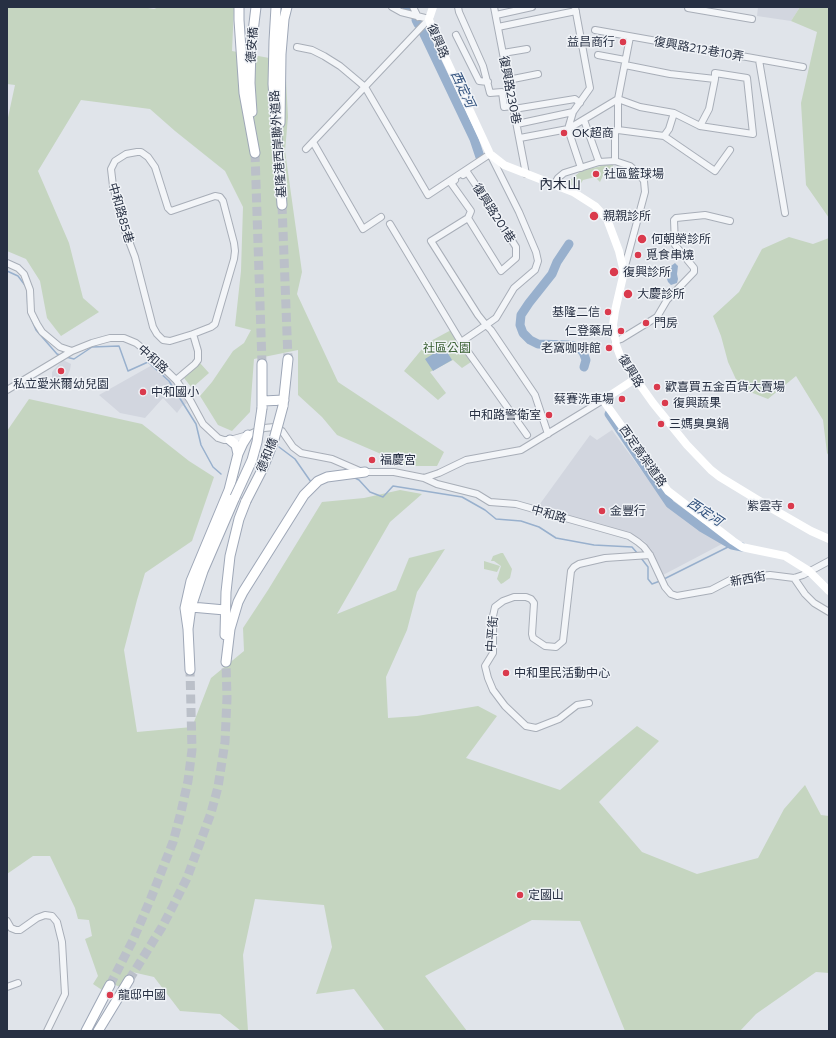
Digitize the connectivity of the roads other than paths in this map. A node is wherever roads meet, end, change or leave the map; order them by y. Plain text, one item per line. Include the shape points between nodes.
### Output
1 (239, 7) edge
2 (256, 7) edge
3 (276, 7) edge
4 (287, 7) edge
5 (392, 7) edge
6 (413, 7) edge
7 (434, 7) edge
8 (458, 7) edge
9 (494, 7) edge
10 (532, 7) edge
11 (688, 7) edge
12 (575, 9) edge
13 (496, 15) junction
14 (418, 17) junction
15 (429, 19) junction
16 (752, 19) dead end
17 (498, 27) junction
18 (595, 30) dead end
19 (456, 35) dead end
20 (630, 37) junction
21 (297, 47) dead end
22 (527, 49) dead end
23 (503, 53) junction
24 (598, 55) dead end
25 (759, 60) junction
26 (625, 62) junction
27 (802, 67) dead end
28 (538, 74) dead end
29 (715, 76) junction
30 (508, 80) junction
31 (488, 82) junction
32 (250, 83) joint
33 (273, 84) joint
34 (365, 86) junction
35 (618, 100) junction
36 (580, 103) junction
37 (513, 108) junction
38 (573, 112) junction
39 (674, 113) junction
40 (584, 120) junction
41 (517, 124) junction
42 (700, 126) junction
43 (568, 129) junction
44 (615, 132) dead end
45 (664, 136) junction
46 (520, 138) junction
47 (313, 142) junction
48 (306, 149) dead end
49 (278, 150) junction
50 (730, 150) dead end
51 (490, 154) junction
52 (615, 161) junction
53 (599, 162) junction
54 (504, 165) junction
55 (580, 168) junction
56 (498, 171) junction
57 (526, 174) junction
58 (554, 185) junction
59 (282, 205) tunnel mouth
60 (785, 213) dead end
61 (381, 217) dead end
62 (468, 218) junction
63 (730, 221) dead end
64 (390, 224) dead end
65 (7, 263) edge
66 (624, 272) junction
67 (486, 325) junction
68 (193, 334) junction
69 (616, 341) junction
70 (461, 342) junction
71 (69, 352) junction
72 (288, 358) tunnel mouth
73 (262, 364) tunnel mouth
74 (635, 379) junction
75 (176, 380) junction
76 (7, 390) edge
77 (283, 403) junction
78 (605, 403) junction
79 (263, 404) junction
80 (548, 434) junction
81 (248, 435) junction
82 (528, 435) dead end
83 (230, 440) junction
84 (238, 454) junction
85 (349, 472) junction
86 (364, 472) joint
87 (439, 473) junction
88 (424, 478) junction
89 (437, 484) junction
90 (829, 539) edge
91 (638, 542) junction
92 (636, 555) junction
93 (650, 555) junction
94 (829, 561) edge
95 (810, 571) junction
96 (794, 578) junction
97 (662, 581) joint
98 (829, 591) edge
99 (191, 607) junction
100 (225, 610) junction
101 (829, 612) edge
102 (188, 629) junction
103 (190, 670) tunnel mouth
104 (589, 703) dead end
105 (7, 921) edge
106 (129, 980) tunnel mouth
107 (18, 983) dead end
108 (110, 985) tunnel mouth
109 (7, 987) edge
110 (114, 1006) junction
111 (47, 1031) edge
112 (86, 1031) edge
113 (98, 1031) edge
114 (104, 1031) edge

1 - 32 main road, 基隆港西岸聯外道路 via 244,93 255,153
2 - 32 main road, 德安橋
3 - 33 main road, 德安橋
4 - 49 main road via 281,54
5 - 14 street
6 - 14 street
7 - 15 street, 復興路
8 - 31 street
9 - 13 street, 復興路230巷
10 - 13 street
11 - 16 street
12 - 17 street
12 - 36 street via 590,88
13 - 17 street, 復興路230巷
14 - 15 street
15 - 34 street
15 - 51 street, 復興路
17 - 23 street, 復興路230巷
18 - 20 street, 復興路212巷10弄
19 - 31 street via 479,81
20 - 25 street, 復興路212巷10弄
20 - 26 street
21 - 34 street via 324,56
22 - 23 street
23 - 30 street, 復興路230巷
24 - 26 street
25 - 27 street, 復興路212巷10弄
25 - 60 street
26 - 29 street via 670,74
26 - 35 street
28 - 30 street
29 - 42 street via 709,109
29 - 42 street via 747,78 753,134
30 - 37 street, 復興路230巷
31 - 37 street via 490,93 502,92 504,107
33 - 49 main road, 基隆港西岸聯外道路
34 - 47 street
34 - 51 street via 428,195
35 - 39 street
35 - 40 street
35 - 45 street via 618,130
36 - 37 street via 575,99
36 - 38 street
37 - 41 street, 復興路230巷
38 - 41 street
38 - 43 street
39 - 42 street
39 - 45 street
40 - 43 street
40 - 53 street
41 - 46 street, 復興路230巷
43 - 46 street
43 - 55 street
44 - 52 street
45 - 50 street via 715,171
46 - 57 street, 復興路230巷
47 - 48 street
47 - 61 street via 363,229
49 - 59 main road, 基隆港西岸聯外道路
51 - 54 street, 復興路
51 - 56 street, 復興路201巷
52 - 53 street
52 - 66 street via 630,166 639,174 644,180 645,189
53 - 55 street
54 - 56 street
54 - 57 street, 復興路
55 - 58 street via 564,173
56 - 67 street, 復興路201巷 via 519,212 538,261 535,270 514,288 496,318
57 - 58 street, 復興路
58 - 66 street, 復興路 via 573,192 603,213 619,251
62 - 62 street, 復興路201巷 via 501,271 516,258 516,247 467,172 451,183 471,211
62 - 67 street, 復興路201巷 via 431,241
63 - 69 street via 705,215 674,220 675,245 694,268 694,272 667,300 657,317
64 - 70 street
65 - 71 street via 18,268 26,278 30,290 31,312 42,332
66 - 69 street, 復興路 via 613,328
67 - 70 street, 復興路201巷
67 - 80 street, 復興路201巷 via 535,395
68 - 68 street, 中和路85巷 via 170,342 163,340 153,327 113,186 111,169 115,161 126,154 141,152 148,157 155,167 171,211 215,196 223,201 234,243 234,259 215,324
68 - 75 street via 198,360
69 - 74 street, 復興路 via 621,358
70 - 82 street
71 - 75 street, 中和路 via 110,338 124,338 146,351
71 - 76 street, 中和路
72 - 77 main road
73 - 79 main road
74 - 78 street, 中和路
74 - 90 street, 復興路 via 687,445 711,470 771,508
75 - 83 street, 中和路 via 203,424 218,438
77 - 79 main road
77 - 100 main road, 德和橋, bridge via 273,444 239,519 232,544
78 - 80 street, 中和路
78 - 95 street, 西定高架道路 via 668,491 742,547 786,556
79 - 99 main road, 德和橋, bridge via 252,460 203,571
80 - 87 street, 中和路 via 521,450 466,460
81 - 83 street
81 - 84 main road
81 - 85 street via 264,428 275,427 282,431 293,447 301,453 332,459
83 - 84 main road via 236,445
84 - 102 main road via 229,490 191,582 185,608
85 - 86 main road
85 - 100 main road via 318,481 300,502 240,597 230,629 226,662
86 - 88 street, 中和路 via 394,472
87 - 88 street, 中和路
87 - 89 street via 434,479
88 - 89 street, 中和路
89 - 91 street, 中和路 via 477,494 490,502 516,504 628,536
91 - 92 street via 640,547
91 - 93 street, 中和路
92 - 93 street, 中平街
92 - 104 street, 中平街 via 605,558 574,567 571,571 563,641 556,647 545,646 533,638 534,603 531,599 514,597 495,607 493,653 485,666 493,690 510,711 526,726 536,728 558,719 577,705
93 - 97 street, 中和路
94 - 95 street, 新西街
95 - 96 street, 新西街
95 - 98 street, 西定高架道路
96 - 97 street, 新西街 via 770,575 732,579 711,590 677,596 670,592
96 - 101 street via 814,603
99 - 100 main road
99 - 102 main road
102 - 103 main road
105 - 111 street via 11,928 16,930 45,915 52,916 57,922 62,942 65,994
106 - 110 main road
107 - 109 street
108 - 112 main road
110 - 113 main road
110 - 114 main road

